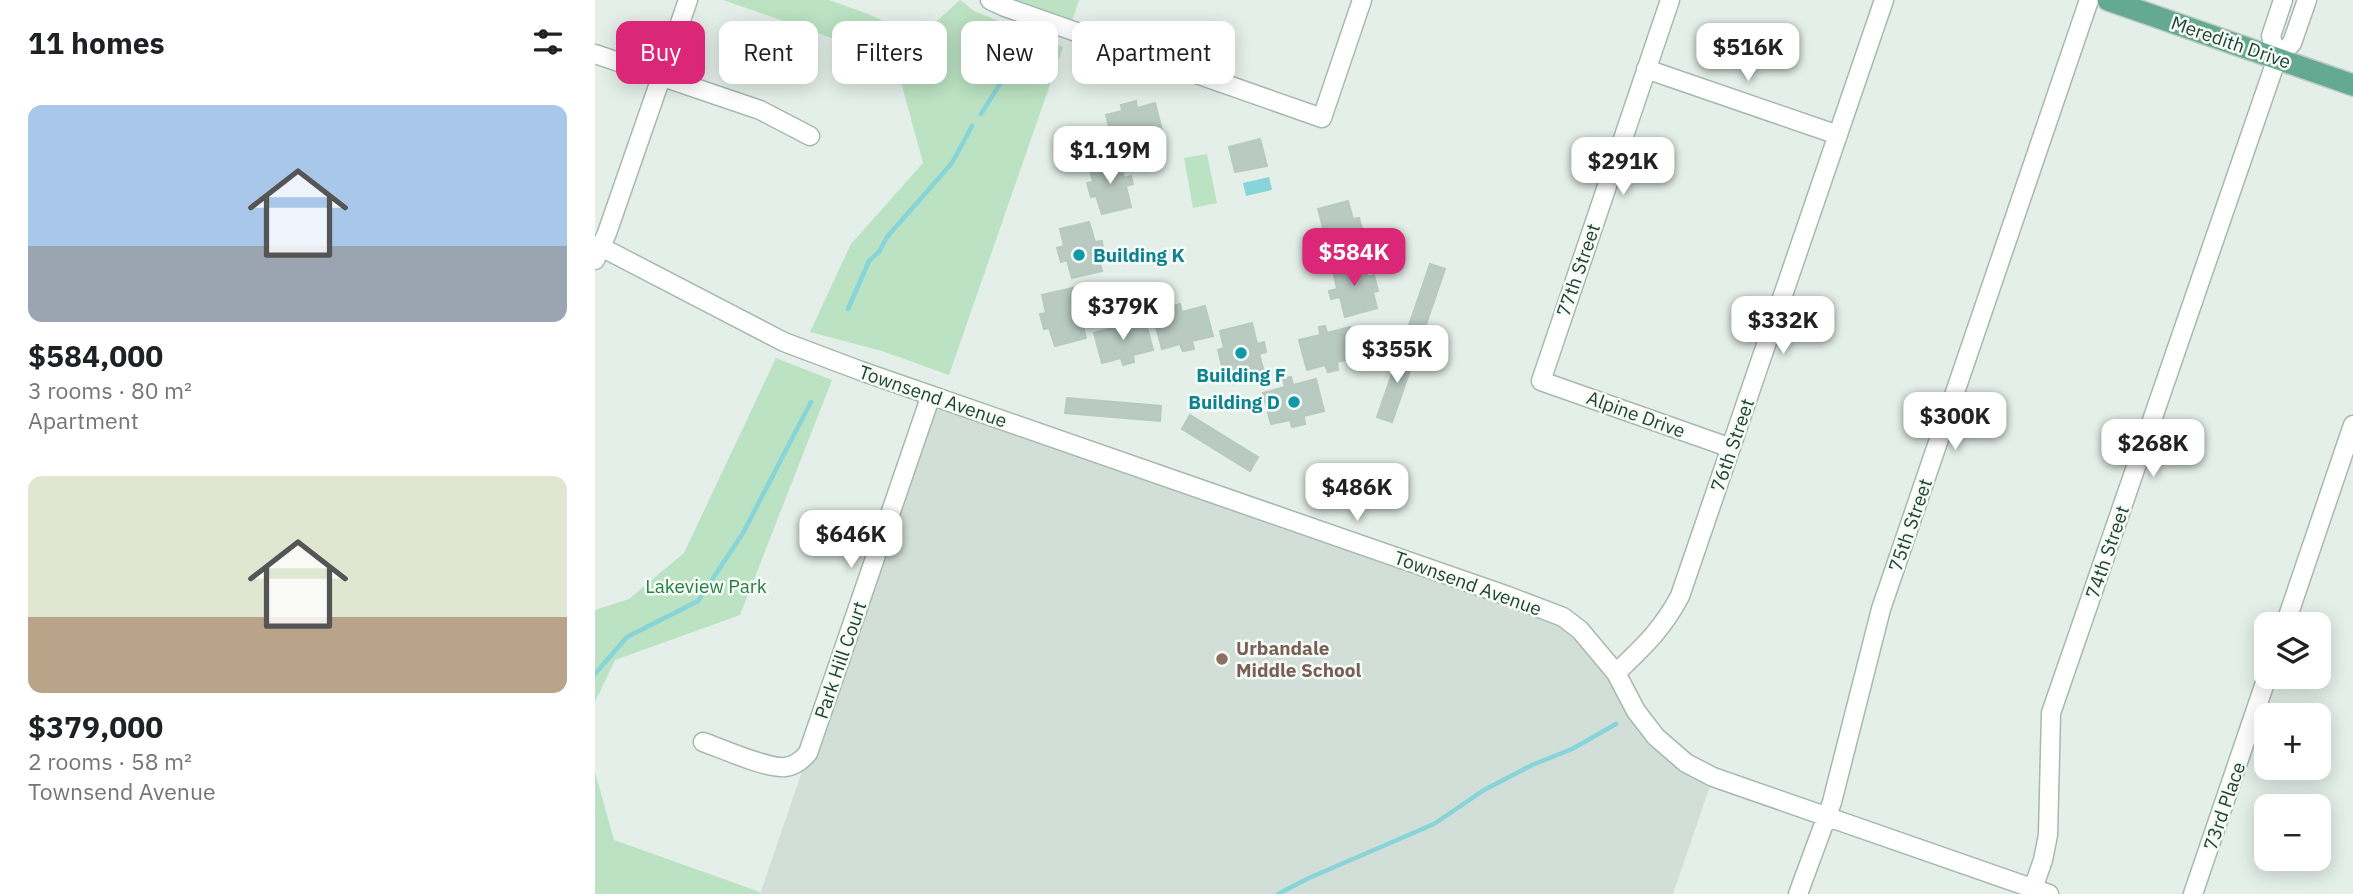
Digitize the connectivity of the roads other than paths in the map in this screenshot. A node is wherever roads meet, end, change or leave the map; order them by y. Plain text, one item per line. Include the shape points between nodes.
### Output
1 (688, 0) edge
2 (990, 0) edge
3 (1362, 0) edge
4 (1670, 0) edge
5 (1884, 0) edge
6 (2089, 0) edge
7 (2108, 0) edge
8 (2283, 0) edge
9 (2307, 0) edge
10 (681, 21) edge
11 (595, 54) edge
12 (2277, 58) junction
13 (616, 61) edge
14 (1646, 69) junction
15 (658, 84) edge
16 (684, 84) edge
17 (2353, 85) edge
18 (1838, 135) junction
19 (810, 136) dead end
20 (598, 254) edge
21 (1541, 381) joint
22 (931, 395) junction
23 (2353, 425) edge
24 (1731, 448) junction
25 (2289, 612) edge
26 (1616, 673) junction
27 (2263, 689) edge
28 (703, 742) dead end
29 (1826, 818) junction
30 (2038, 892) edge
31 (1798, 894) edge
32 (2193, 894) edge

1 - 10 street
2 - 3 street via 1322,118
4 - 14 street, 77th Street
5 - 18 street, 76th Street
6 - 29 street, 75th Street via 1881,609
7 - 12 main road, Meredith Drive
8 - 12 street via 2271,36
9 - 12 street via 2292,43
11 - 13 street
12 - 17 main road, Meredith Drive
12 - 30 street, 74th Street via 2052,713 2049,835
14 - 18 street
14 - 21 street, 77th Street
15 - 20 street
16 - 19 street via 760,110
18 - 24 street, 76th Street
20 - 22 street, Townsend Avenue via 784,342
21 - 24 street, Alpine Drive
22 - 26 street, Townsend Avenue via 1541,608 1580,630
22 - 28 street, Park Hill Court via 809,752 787,767 773,766
23 - 25 street
24 - 26 street, 76th Street via 1680,596 1651,640
26 - 29 street, Townsend Avenue via 1649,729 1686,763
27 - 32 street, 73rd Place
29 - 30 street, Townsend Avenue
29 - 31 street, 75th Street

